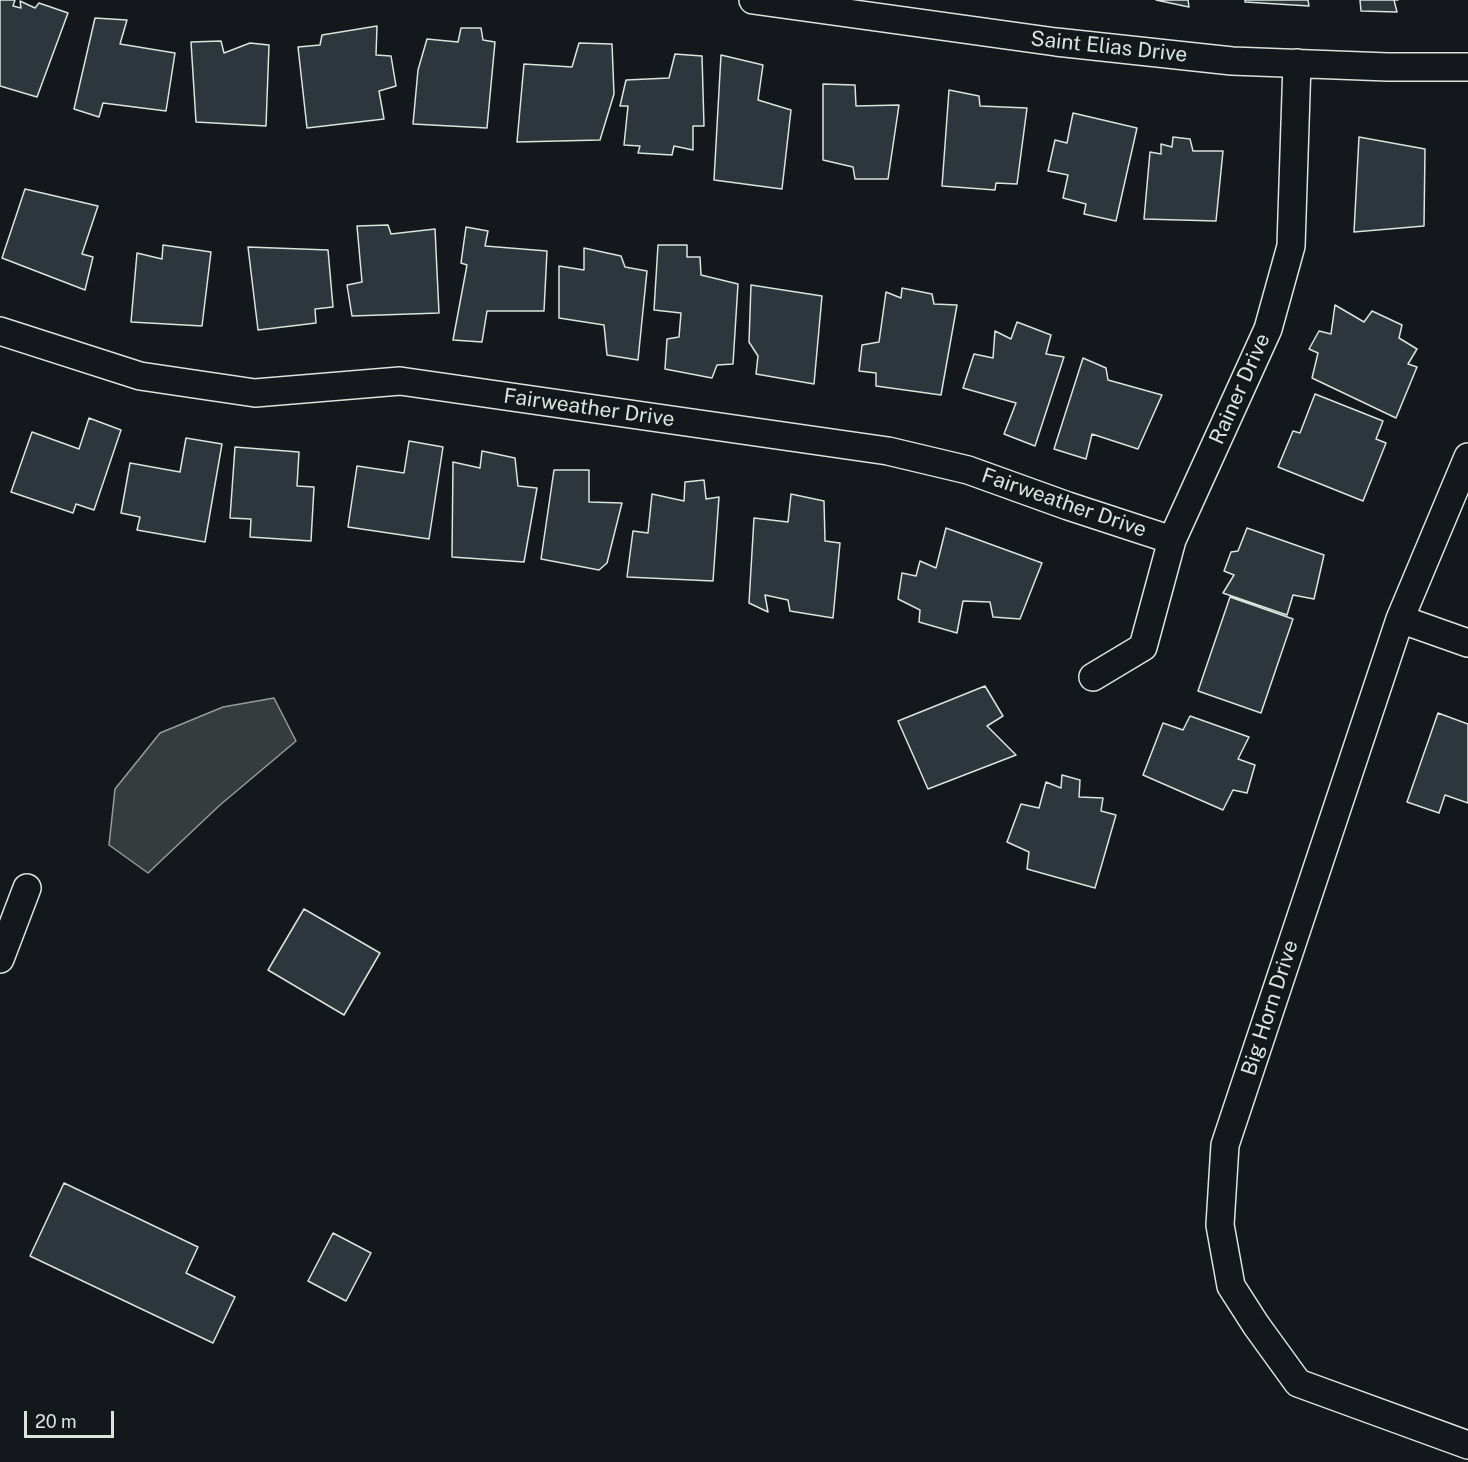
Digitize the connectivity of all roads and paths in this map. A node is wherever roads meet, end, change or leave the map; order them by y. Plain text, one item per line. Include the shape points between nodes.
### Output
1 (753, 0) edge
2 (1297, 63) junction
3 (1468, 67) edge
4 (0, 332) edge
5 (1468, 457) edge
6 (1172, 540) junction
7 (1400, 619) junction
8 (1468, 643) edge
9 (1093, 677) dead end
10 (27, 888) dead end
11 (0, 958) edge
12 (1468, 1445) edge

1 - 2 street, Saint Elias Drive via 1056,42 1232,61
2 - 3 street, Saint Elias Drive
2 - 6 street, Rainer Drive via 1291,246 1268,329
4 - 6 street, Fairweather Drive via 140,376 255,393 400,381 888,451 968,470
5 - 7 street, Big Horn Drive
6 - 9 street, Rainer Drive via 1143,647
7 - 8 street
7 - 12 street, Big Horn Drive via 1225,1145 1220,1225 1231,1286 1298,1383
10 - 11 street

